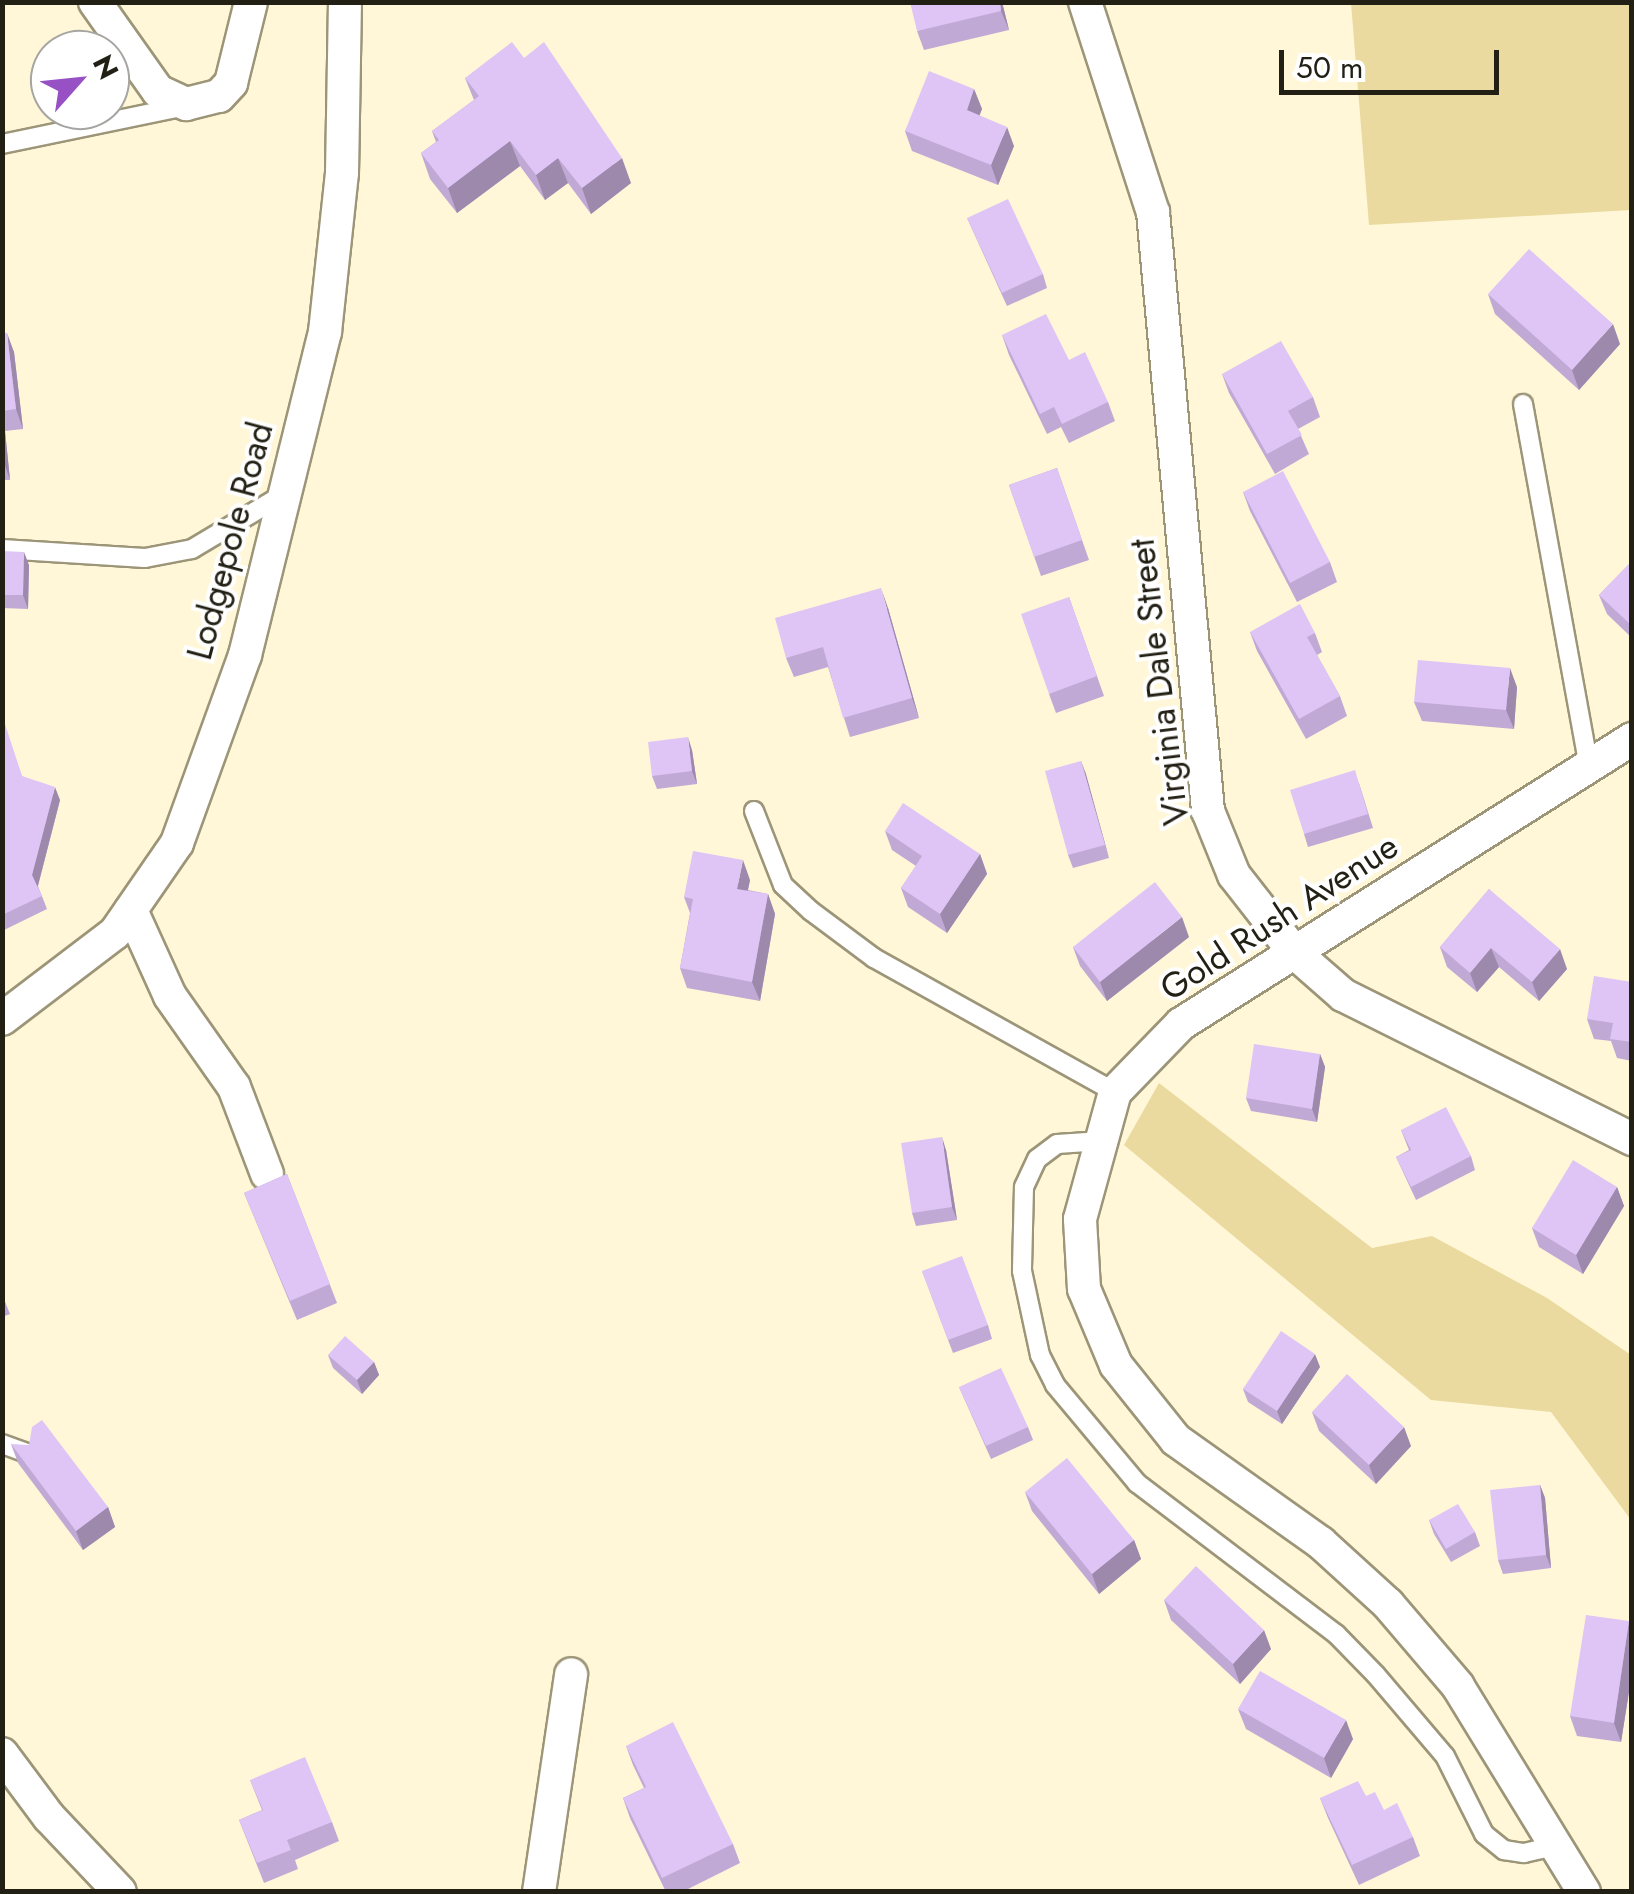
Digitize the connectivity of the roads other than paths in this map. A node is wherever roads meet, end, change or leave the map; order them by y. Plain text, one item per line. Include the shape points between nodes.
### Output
1 (95, 2) edge
2 (251, 2) edge
3 (345, 2) edge
4 (1085, 2) edge
5 (201, 103) junction
6 (2, 144) edge
7 (1523, 404) dead end
8 (284, 494) junction
9 (2, 550) edge
10 (1632, 739) edge
11 (1590, 771) junction
12 (754, 811) dead end
13 (131, 910) junction
14 (1295, 953) junction
15 (2, 1019) edge
16 (1115, 1092) junction
17 (1632, 1139) edge
18 (1102, 1142) junction
19 (267, 1174) dead end
20 (2, 1444) edge
21 (30, 1454) edge
22 (571, 1674) dead end
23 (2, 1754) edge
24 (1560, 1846) junction
25 (120, 1892) edge
26 (539, 1892) edge
27 (1584, 1892) edge

1 - 5 street via 158,91
2 - 5 street via 231,83
3 - 8 street, Lodgepole Road via 342,173 325,332
4 - 14 street, Virginia Dale Street via 1152,212 1208,812 1234,876
5 - 6 lane
7 - 11 lane
8 - 9 lane via 192,549 84,560
8 - 13 street, Lodgepole Road via 245,654 177,843
10 - 11 street, Gold Rush Avenue
11 - 14 street, Gold Rush Avenue
12 - 16 lane via 783,884 811,911 874,958
13 - 15 street, Lodgepole Road via 115,933
13 - 19 street via 170,996 234,1087
14 - 16 street, Gold Rush Avenue via 1181,1024
14 - 17 street, Virginia Dale Street via 1343,995
16 - 18 street, Gold Rush Avenue
18 - 24 street, Gold Rush Avenue via 1080,1220 1084,1289 1116,1365 1176,1440 1321,1544 1388,1604 1458,1686
18 - 24 lane via 1057,1144 1037,1159 1024,1187 1024,1286 1040,1355 1055,1385 1137,1483 1336,1634 1376,1674 1445,1756 1484,1834 1504,1850 1524,1854
20 - 21 lane
22 - 26 street
23 - 25 street via 49,1817
24 - 27 street, Gold Rush Avenue

